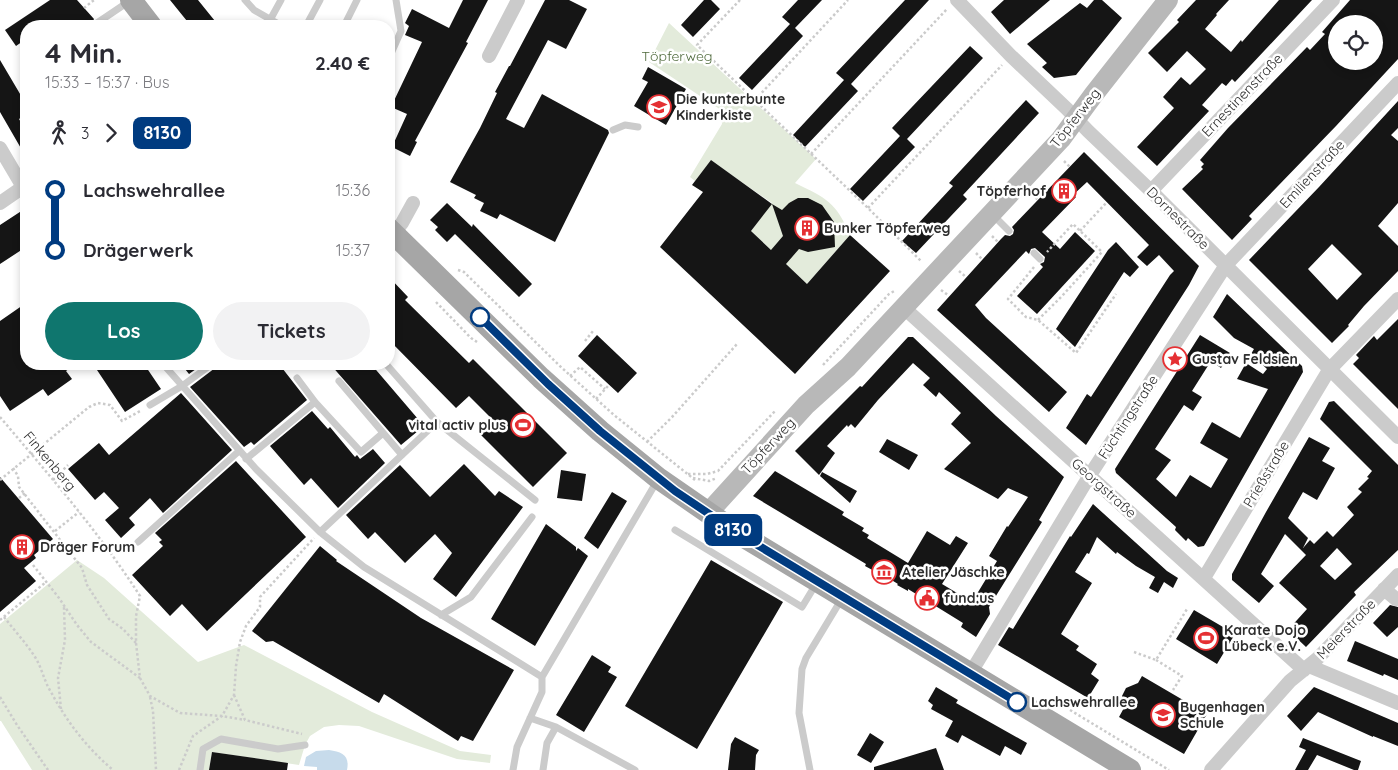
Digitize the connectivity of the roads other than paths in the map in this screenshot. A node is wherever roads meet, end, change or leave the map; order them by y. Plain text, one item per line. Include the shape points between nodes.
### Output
1 (130, 0) edge
2 (245, 0) edge
3 (281, 0) edge
4 (320, 0) edge
5 (357, 0) edge
6 (396, 0) edge
7 (518, 0) edge
8 (1168, 0) edge
9 (1333, 0) edge
10 (954, 2) edge
11 (100, 20) edge
12 (146, 20) edge
13 (270, 20) joint
14 (311, 20) edge
15 (347, 20) edge
16 (395, 44) edge
17 (489, 56) dead end
18 (1398, 83) edge
19 (1076, 119) junction
20 (638, 127) dead end
21 (613, 130) dead end
22 (0, 148) edge
23 (20, 178) edge
24 (20, 189) edge
25 (1152, 191) junction
26 (412, 202) dead end
27 (0, 203) edge
28 (991, 213) junction
29 (395, 228) edge
30 (1009, 231) dead end
31 (395, 237) edge
32 (1034, 253) dead end
33 (1040, 259) road end
34 (1226, 265) junction
35 (1398, 298) edge
36 (903, 307) junction
37 (168, 370) edge
38 (204, 370) edge
39 (391, 370) edge
40 (1329, 370) junction
41 (296, 378) dead end
42 (340, 381) dead end
43 (182, 386) junction
44 (315, 402) junction
45 (150, 405) road end
46 (437, 422) junction
47 (384, 433) junction
48 (1398, 437) edge
49 (239, 451) junction
50 (402, 455) junction
51 (246, 459) junction
52 (1090, 475) junction
53 (658, 478) junction
54 (535, 500) dead end
55 (714, 506) junction
56 (532, 517) dead end
57 (675, 530) dead end
58 (320, 532) junction
59 (138, 542) dead end
60 (1398, 575) edge
61 (1204, 578) junction
62 (817, 582) junction
63 (1384, 590) junction
64 (843, 597) junction
65 (1396, 599) dead end
66 (441, 615) junction
67 (1307, 668) junction
68 (970, 674) junction
69 (542, 677) junction
70 (1398, 703) edge
71 (530, 718) junction
72 (556, 726) junction
73 (305, 745) dead end
74 (200, 770) edge
75 (513, 770) edge
76 (543, 770) edge
77 (635, 770) edge
78 (810, 770) edge
79 (1130, 770) edge
80 (1211, 770) edge

1 - 11 lane
1 - 12 main road
2 - 13 lane
3 - 13 lane
4 - 14 lane
5 - 15 lane
6 - 16 lane via 401,31
7 - 17 street
8 - 19 main road, Töpferweg
9 - 25 street, Ernestinenstraße
10 - 19 street, Dornestraße
18 - 34 street, Emilienstraße
19 - 25 street, Dornestraße
19 - 28 main road, Töpferweg
20 - 21 lane via 625,125
22 - 23 street
24 - 27 street
25 - 34 street, Dornestraße
26 - 29 street via 402,223
28 - 30 lane
28 - 36 main road, Töpferweg
31 - 53 main road via 548,384
32 - 33 lane
34 - 40 street, Dornestraße
34 - 52 street, Füchtingstraße
35 - 40 street, Prießstraße
36 - 52 street, Georgstraße
36 - 55 main road, Töpferweg
37 - 43 lane
38 - 43 lane
39 - 46 lane
40 - 48 street, Dornestraße
40 - 61 street, Prießstraße
41 - 44 lane
42 - 47 lane
43 - 45 lane
43 - 49 lane
44 - 47 lane via 361,452
44 - 51 lane
46 - 50 lane
46 - 54 lane
47 - 50 lane
49 - 51 lane
49 - 59 lane
50 - 58 lane
51 - 58 lane
52 - 61 street, Georgstraße
52 - 68 street, Füchtingstraße
53 - 55 main road
53 - 69 lane
55 - 62 main road
56 - 66 lane via 471,597
57 - 62 lane via 802,607
58 - 66 lane via 364,567
60 - 63 street, Meierstraße
61 - 67 street, Georgstraße
62 - 64 main road
63 - 65 street
63 - 67 street, Meierstraße
64 - 68 main road
64 - 78 lane via 802,669 799,713
66 - 69 lane
67 - 70 street, Georgstraße
67 - 80 street, Meierstraße via 1290,682
68 - 79 main road
69 - 71 lane via 542,692
71 - 72 lane
71 - 75 lane via 517,747
72 - 76 lane via 547,743
72 - 77 lane
73 - 74 lane via 278,749 221,739 204,749

